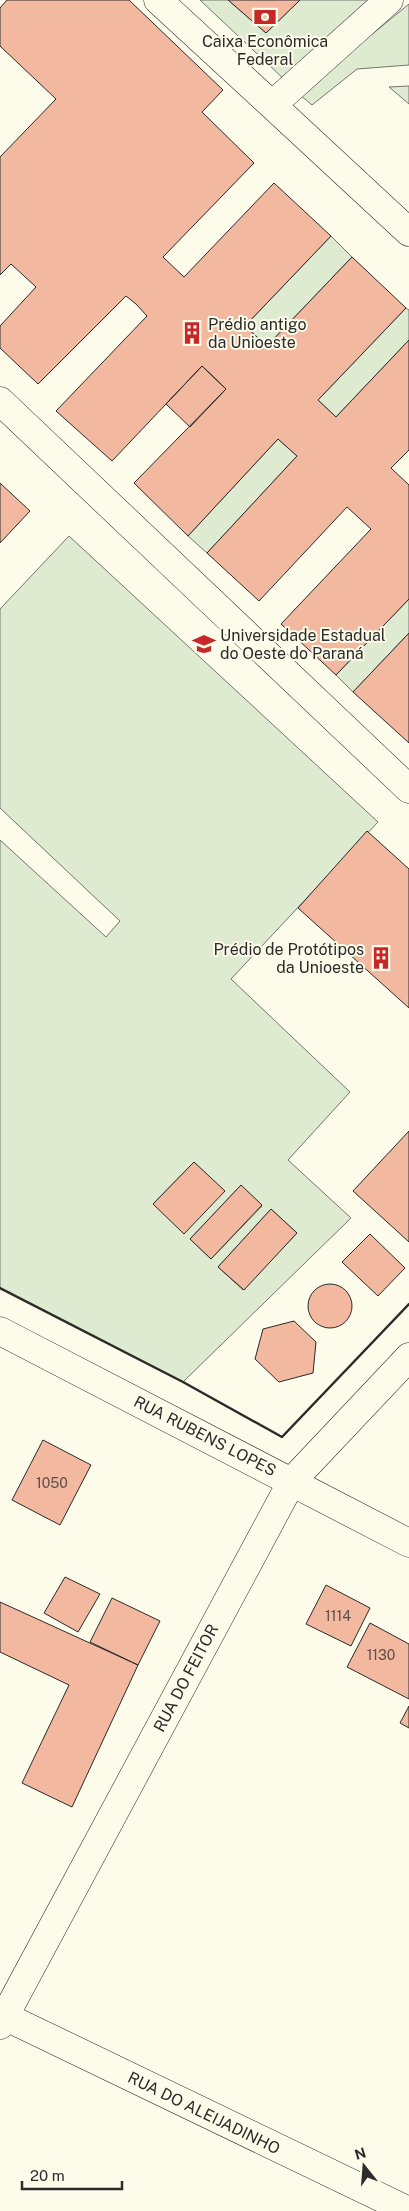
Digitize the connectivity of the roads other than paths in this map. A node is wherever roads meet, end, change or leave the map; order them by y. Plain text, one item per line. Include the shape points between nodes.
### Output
1 (158, 0) edge
2 (389, 0) edge
3 (272, 105) junction
4 (409, 232) edge
5 (0, 401) edge
6 (409, 789) edge
7 (0, 1331) edge
8 (409, 1357) edge
9 (292, 1481) junction
10 (409, 1543) edge
11 (1, 2018) edge
12 (409, 2211) edge

1 - 3 street
2 - 3 street
3 - 4 street
5 - 6 street
7 - 9 street, RUA RUBENS LOPES
8 - 9 street, RUA DO FEITOR
9 - 10 street, RUA RUBENS LOPES
9 - 11 street, RUA DO FEITOR
11 - 12 street, RUA DO ALEIJADINHO

